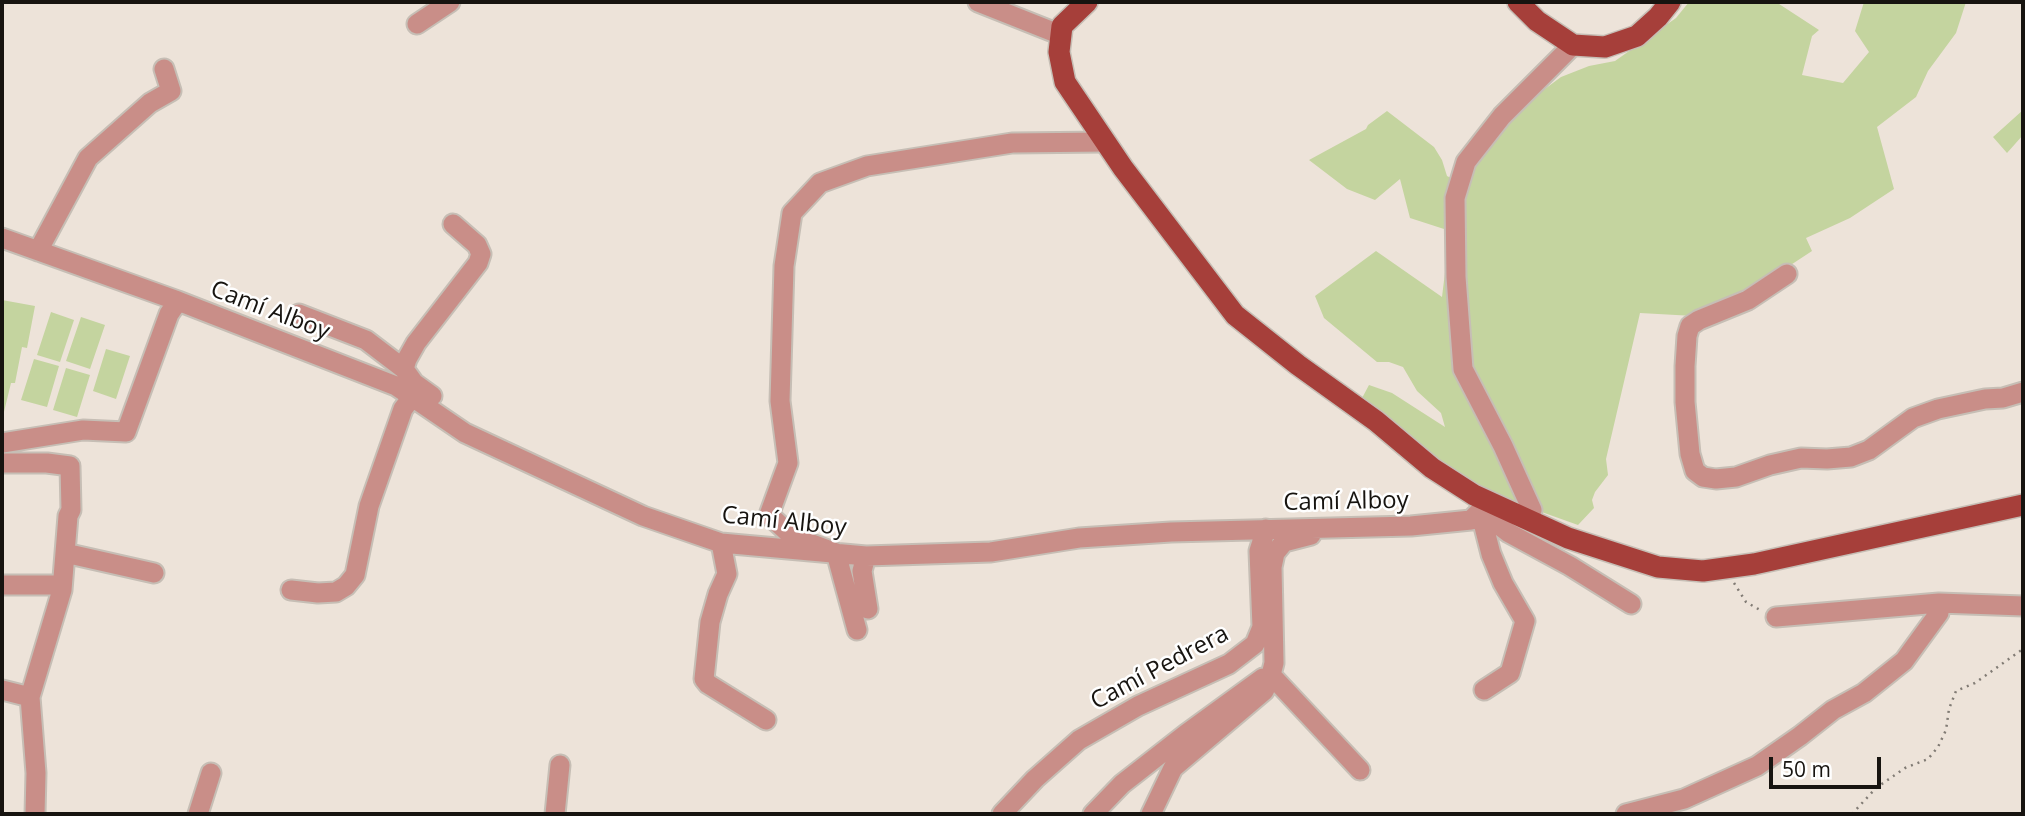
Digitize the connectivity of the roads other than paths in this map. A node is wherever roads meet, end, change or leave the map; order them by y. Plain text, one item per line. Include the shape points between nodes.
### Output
1 (450, 2) edge
2 (978, 2) edge
3 (1087, 2) edge
4 (1518, 2) edge
5 (1670, 2) edge
6 (417, 24) dead end
7 (1061, 36) junction
8 (1573, 46) junction
9 (164, 69) dead end
10 (1105, 142) junction
11 (453, 224) dead end
12 (2, 238) edge
13 (38, 251) junction
14 (1787, 274) dead end
15 (178, 301) junction
16 (299, 314) dead end
17 (404, 369) junction
18 (2023, 392) edge
19 (412, 397) junction
20 (2, 443) edge
21 (495, 447) junction
22 (2, 463) edge
23 (2023, 505) edge
24 (1485, 507) junction
25 (1529, 520) junction
26 (1357, 527) junction
27 (1266, 528) junction
28 (721, 543) junction
29 (65, 553) junction
30 (835, 553) junction
31 (866, 555) junction
32 (154, 573) dead end
33 (2, 585) edge
34 (62, 590) junction
35 (291, 590) dead end
36 (1939, 603) junction
37 (1631, 604) dead end
38 (2023, 606) edge
39 (869, 609) dead end
40 (1776, 617) road end
41 (857, 630) dead end
42 (1272, 673) junction
43 (2, 690) edge
44 (1483, 690) dead end
45 (30, 697) junction
46 (766, 720) dead end
47 (560, 765) dead end
48 (1360, 770) dead end
49 (211, 773) dead end
50 (35, 814) edge
51 (198, 814) edge
52 (555, 814) edge
53 (1002, 814) edge
54 (1093, 814) edge
55 (1151, 814) edge
56 (1626, 814) edge

1 - 6 street
2 - 7 street
3 - 7 main road via 1062,26
4 - 8 main road
5 - 8 main road via 1637,36 1605,47
7 - 10 main road via 1065,82
8 - 25 street via 1503,116 1466,162 1455,198 1455,277 1463,369 1532,510
9 - 13 street via 171,92 150,103 88,158
10 - 24 main road via 1235,316
10 - 30 street via 1012,143 867,166 820,183 792,213 784,266 780,401 788,463 769,515 793,537
11 - 17 street via 477,245 478,263 416,343
12 - 13 street, Camí Alboy
13 - 15 street, Camí Alboy
14 - 18 street via 1748,299 1690,326 1685,402 1690,454 1695,471 1703,477 1736,477 1801,458 1851,457 1869,450 1913,418
15 - 19 street, Camí Alboy via 396,386
15 - 20 street via 169,314 126,432 83,430
16 - 17 street via 366,340
17 - 21 street via 414,383
19 - 21 street, Camí Alboy
19 - 35 street via 403,409 369,506 355,575 336,592
21 - 28 street, Camí Alboy via 643,516
22 - 29 street via 70,466 71,510
23 - 25 main road via 1703,571 1658,567 1568,538
24 - 25 main road
24 - 26 street, Camí Alboy via 1471,520
24 - 37 street via 1509,533
24 - 44 street via 1491,554 1525,621 1510,673
26 - 27 street, Camí Alboy
26 - 42 street via 1298,537 1284,542 1276,553
27 - 31 street, Camí Alboy via 1079,538 990,552
27 - 53 street, Camí Pedrera via 1259,551 1262,627 1255,644 1229,664 1138,705 1079,740
28 - 30 street, Camí Alboy
28 - 46 street via 727,574 710,622 704,679
29 - 32 street
29 - 34 street
30 - 31 street, Camí Alboy
30 - 41 street
31 - 39 street via 862,571
33 - 34 street via 55,585
34 - 45 street
36 - 38 street
36 - 40 street
36 - 56 street via 1939,613 1904,661 1793,742 1757,766 1684,799
42 - 48 street
42 - 54 street via 1122,784
42 - 55 street via 1264,691 1173,768
43 - 45 street
45 - 50 street
47 - 52 street
49 - 51 street

